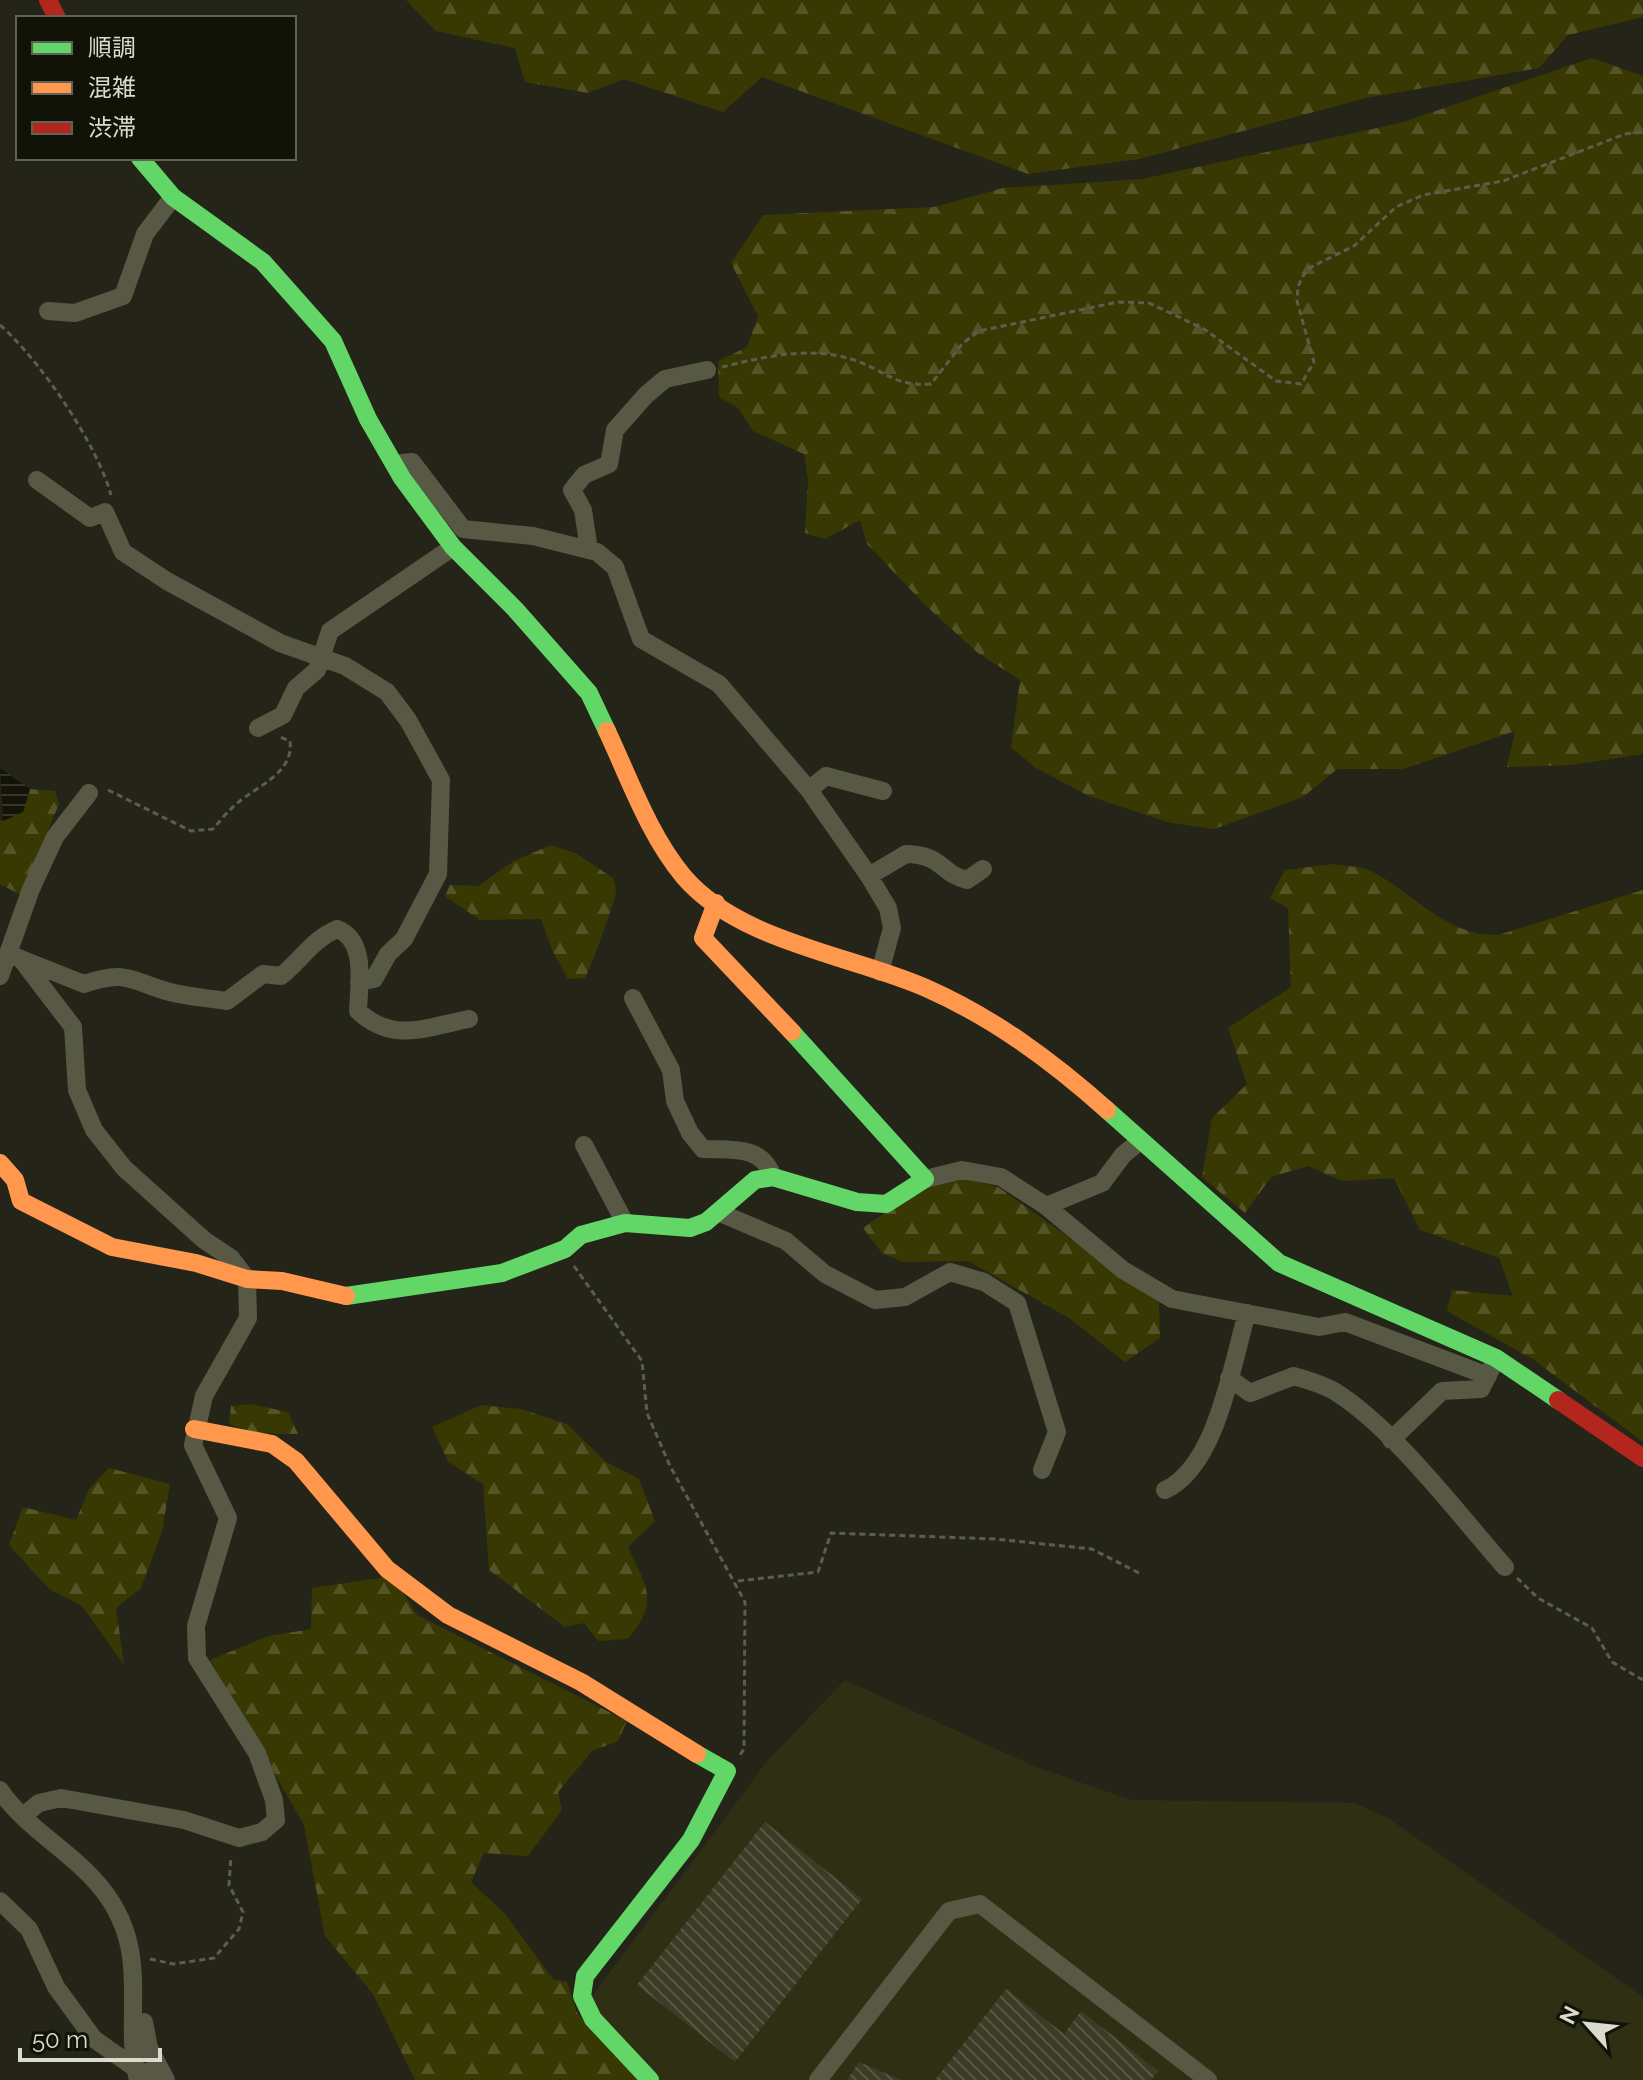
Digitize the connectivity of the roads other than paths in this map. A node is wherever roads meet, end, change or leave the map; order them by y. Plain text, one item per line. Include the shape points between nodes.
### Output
1 (142, 160) edge
2 (173, 197) junction
3 (48, 311) dead end
4 (707, 370) road end
5 (394, 464) junction
6 (37, 480) dead end
7 (453, 547) junction
8 (589, 550) junction
9 (321, 655) junction
10 (258, 728) road end
11 (809, 790) junction
12 (883, 791) dead end
13 (89, 793) road end
14 (983, 869) dead end
15 (869, 876) junction
16 (716, 903) junction
17 (15, 956) junction
18 (880, 972) junction
19 (0, 976) edge
20 (359, 982) junction
21 (633, 998) dead end
22 (469, 1019) dead end
23 (1141, 1140) junction
24 (584, 1145) dead end
25 (0, 1163) edge
26 (773, 1177) junction
27 (925, 1179) junction
28 (1046, 1206) junction
29 (718, 1212) junction
30 (625, 1223) junction
31 (247, 1279) junction
32 (1247, 1313) junction
33 (1492, 1367) junction
34 (1229, 1378) junction
35 (194, 1429) junction
36 (1391, 1440) junction
37 (1643, 1458) edge
38 (1042, 1470) dead end
39 (1165, 1490) dead end
40 (1505, 1567) road end
41 (0, 1790) edge
42 (24, 1815) junction
43 (0, 1901) edge
44 (135, 2004) junction
45 (137, 2074) edge
46 (160, 2080) edge
47 (166, 2080) edge
48 (650, 2080) edge
49 (818, 2080) edge
50 (1208, 2080) edge

1 - 2 street
2 - 3 street via 145,234 123,296 75,313
2 - 5 street via 263,262 333,341
4 - 8 street via 665,379 646,395 615,430 609,464 584,475 572,490 583,510
5 - 7 street
5 - 8 street via 412,462 463,529 533,536
6 - 9 street via 90,518 105,512 123,552 167,581 280,643
7 - 9 street via 330,631
7 - 16 street via 589,693 657,838 685,878
8 - 11 street via 615,567 641,639 719,684
9 - 10 street via 317,670 296,688 283,715
9 - 20 street via 387,692 441,780 438,874 404,939 374,979
11 - 12 street via 826,776
11 - 15 street
13 - 17 street via 55,837 31,889
14 - 15 street via 967,880 953,877 939,861 906,854
15 - 18 street via 888,908 892,928
16 - 18 street via 779,939
16 - 27 street via 703,938
17 - 19 street
17 - 20 street via 84,984 112,974 169,992 227,1001 263,974 281,976 317,938 337,929 349,934 356,946
17 - 31 street via 73,1027 77,1090 94,1130 124,1168 231,1258
18 - 23 street via 924,987 1004,1027
20 - 22 street via 358,1011 372,1025 402,1033
21 - 26 street via 671,1070 675,1101 690,1133 703,1149 751,1151 768,1163
23 - 28 street via 1102,1183
23 - 33 street via 1279,1263
24 - 30 street
25 - 31 street via 15,1180 21,1201 112,1247
26 - 27 street via 857,1202 886,1204
26 - 29 street via 755,1180
27 - 28 street via 962,1170 1001,1177
28 - 32 street via 1123,1270 1172,1299
29 - 30 street via 690,1228
29 - 38 street via 786,1241 825,1274 875,1300 905,1297 950,1272 984,1282 1017,1303 1057,1432
30 - 31 street via 581,1235 565,1249 502,1273 350,1297 282,1281
31 - 35 street via 248,1318 204,1396
32 - 33 street via 1319,1327 1345,1322
32 - 34 street
33 - 36 street via 1481,1389 1442,1391
33 - 37 street
34 - 36 street via 1250,1393 1294,1376 1332,1390
34 - 39 street via 1200,1455 1180,1483
35 - 42 street via 193,1445 228,1518 196,1626 197,1658 257,1753 276,1820 262,1832 239,1838 184,1820 61,1798 39,1803
35 - 48 street via 272,1444 296,1461 387,1569 448,1615 581,1682 727,1771 691,1840 585,1976 582,1996 593,2019
36 - 40 street
41 - 42 street
42 - 44 street via 104,1891 133,1963
43 - 45 street via 29,1929 56,1987 94,2039
44 - 45 street
44 - 47 street via 141,2005 149,2048
45 - 46 street
49 - 50 street via 949,1911 980,1904

